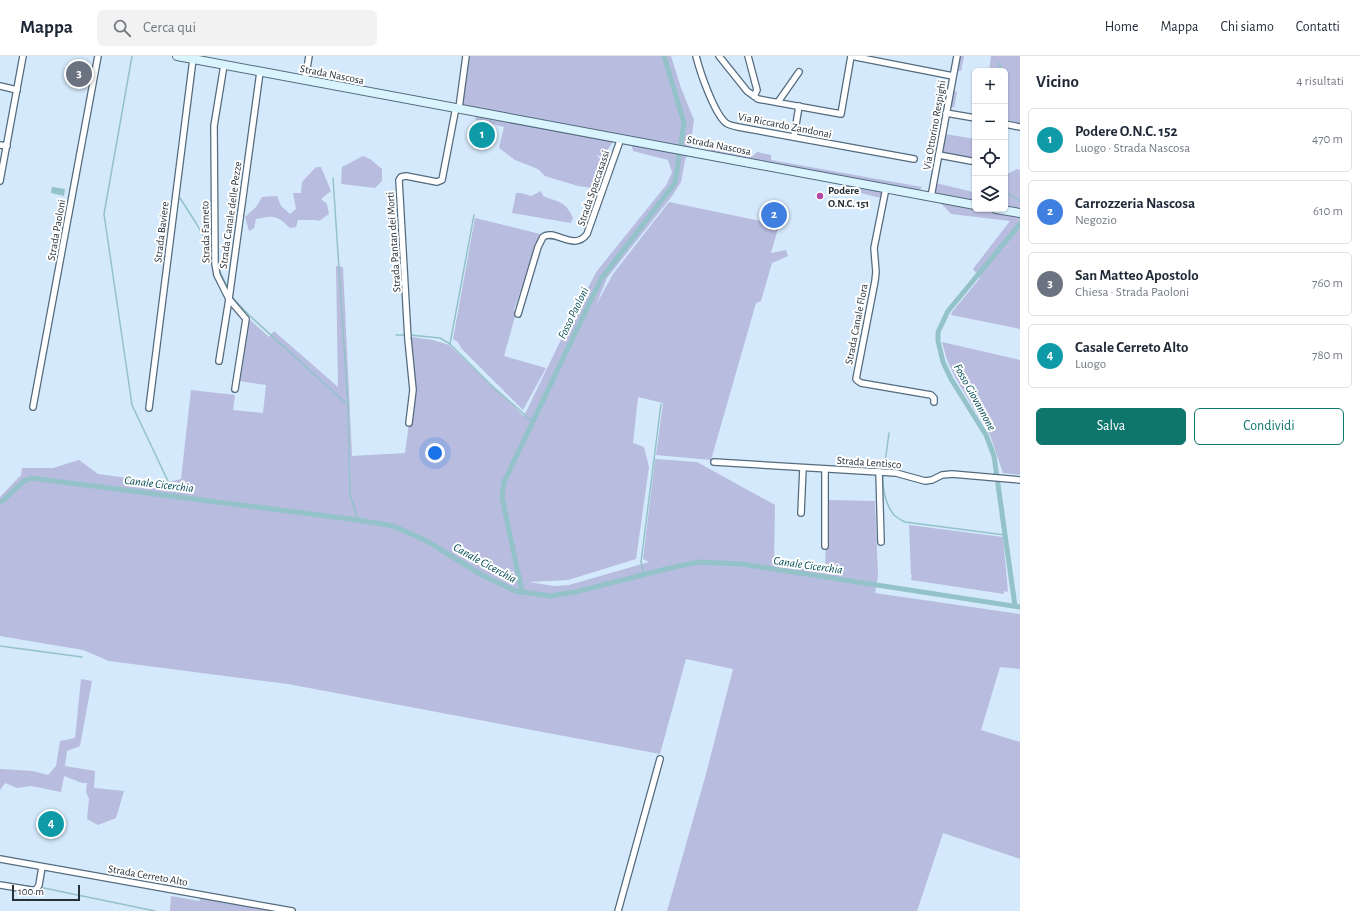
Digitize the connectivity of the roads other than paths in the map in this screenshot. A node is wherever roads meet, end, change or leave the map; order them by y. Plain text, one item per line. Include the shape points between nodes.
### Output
1 (23, 56) edge
2 (98, 56) edge
3 (178, 56) edge
4 (309, 56) edge
5 (466, 56) edge
6 (696, 56) edge
7 (719, 56) edge
8 (748, 56) edge
9 (851, 56) edge
10 (957, 56) edge
11 (193, 59) junction
12 (219, 61) edge
13 (260, 72) junction
14 (799, 72) dead end
15 (953, 76) junction
16 (305, 80) junction
17 (0, 86) edge
18 (17, 90) junction
19 (754, 96) junction
20 (778, 102) junction
21 (799, 106) junction
22 (457, 108) junction
23 (946, 113) junction
24 (972, 117) edge
25 (1008, 125) edge
26 (1020, 127) edge
27 (794, 137) junction
28 (621, 138) junction
29 (0, 145) edge
30 (7, 146) junction
31 (939, 155) junction
32 (914, 159) dead end
33 (971, 161) dead end
34 (0, 181) edge
35 (886, 188) junction
36 (931, 197) junction
37 (972, 204) edge
38 (1008, 211) edge
39 (1019, 213) edge
40 (229, 299) junction
41 (518, 314) dead end
42 (219, 361) dead end
43 (235, 389) dead end
44 (934, 402) dead end
45 (33, 407) dead end
46 (149, 408) dead end
47 (409, 423) dead end
48 (714, 462) dead end
49 (803, 468) junction
50 (825, 469) junction
51 (879, 472) junction
52 (1020, 480) edge
53 (801, 513) dead end
54 (881, 542) dead end
55 (824, 546) dead end
56 (660, 759) dead end
57 (0, 859) edge
58 (42, 866) junction
59 (0, 886) edge
60 (292, 911) edge
61 (618, 911) edge

1 - 18 street
2 - 45 street, Strada Paoloni
3 - 11 street, Strada Nascosa
4 - 16 street
5 - 22 street
6 - 27 street, Via Riccardo Zandonai via 703,80 727,124
7 - 19 street
8 - 19 street via 757,90
9 - 15 street
9 - 21 street via 841,114
10 - 15 street, Via Ottorino Respighi
11 - 12 street, Strada Nascosa
11 - 46 street, Strada Baviere
12 - 13 street, Strada Nascosa
12 - 40 street, Strada Farneto via 214,123 215,261 216,273
13 - 16 street, Strada Nascosa
13 - 40 street, Strada Canale delle Pezze
14 - 20 street
15 - 23 street, Via Ottorino Respighi
16 - 22 street, Strada Nascosa
17 - 18 street
18 - 30 street
19 - 20 street
20 - 21 street
21 - 27 street
22 - 28 street, Strada Nascosa
22 - 47 street, Strada Pantan dei Morti via 442,180 437,182 406,176 399,180 413,390
23 - 24 street
23 - 31 street, Via Ottorino Respighi
25 - 26 street
27 - 32 street, Via Riccardo Zandonai
28 - 35 street, Strada Nascosa
28 - 41 street, Strada Spaccasassi via 587,234 583,240 577,241 549,235 542,238
29 - 30 street
30 - 34 street
31 - 33 street
31 - 36 street, Via Ottorino Respighi
35 - 36 street, Strada Nascosa
35 - 44 street, Strada Canale Flora via 874,248 875,281 856,378 860,382 931,395
36 - 37 street, Strada Nascosa
38 - 39 street
40 - 42 street, Strada Canale delle Pezze
40 - 43 street, Strada Farneto via 246,319
48 - 49 street, Strada Lentisco
49 - 50 street, Strada Lentisco
49 - 53 street
50 - 51 street, Strada Lentisco
50 - 55 street
51 - 52 street, Strada Lentisco via 902,474 925,481 947,474
51 - 54 street
56 - 61 street
57 - 58 street, Strada Cerreto Alto
58 - 59 street via 38,887 31,890
58 - 60 street, Strada Cerreto Alto

